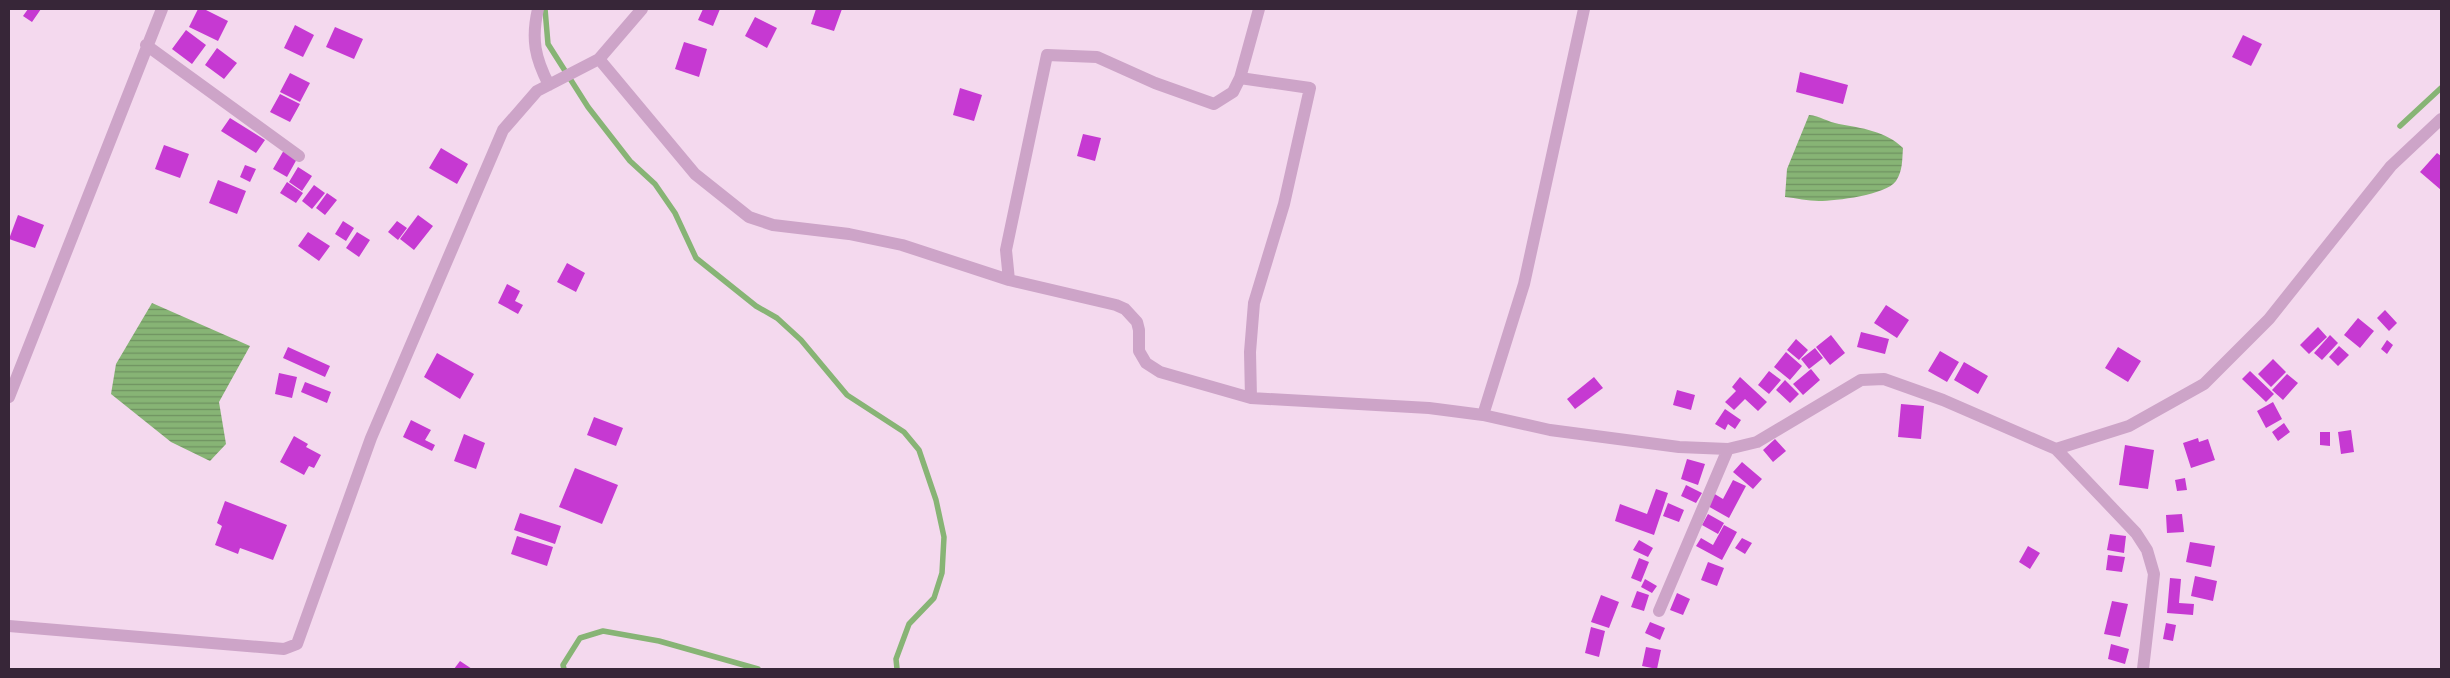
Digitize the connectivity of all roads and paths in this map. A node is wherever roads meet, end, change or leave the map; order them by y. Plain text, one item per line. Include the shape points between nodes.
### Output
1 (162, 9) edge
2 (538, 9) edge
3 (642, 9) edge
4 (1259, 9) edge
5 (1584, 9) edge
6 (146, 45) junction
7 (599, 59) junction
8 (1240, 78) junction
9 (553, 83) junction
10 (2441, 119) edge
11 (299, 156) dead end
12 (1009, 280) junction
13 (9, 397) edge
14 (1251, 398) junction
15 (1482, 415) junction
16 (1728, 449) junction
17 (2056, 449) junction
18 (1660, 611) dead end
19 (9, 626) edge
20 (2143, 669) edge

1 - 6 street
2 - 9 street via 534,51
3 - 7 street
4 - 8 street
5 - 15 street via 1524,284
6 - 11 street
6 - 13 street
7 - 9 street
7 - 12 street via 695,174 749,217 774,225 849,234 902,245
8 - 12 street via 1233,92 1214,104 1155,83 1097,57 1047,55 1006,250
8 - 14 street via 1310,88 1284,204 1254,303
9 - 19 street via 536,91 503,130 371,438 298,644 284,649
10 - 17 street via 2391,166 2268,319 2204,384 2129,426
12 - 14 street via 1125,309 1137,322 1139,350 1146,363 1160,372
14 - 15 street via 1429,408
15 - 16 street via 1550,430 1679,447
16 - 17 street via 1757,442 1861,380 1884,379 1943,400
16 - 18 street
17 - 20 street via 2136,533 2146,550 2154,574

